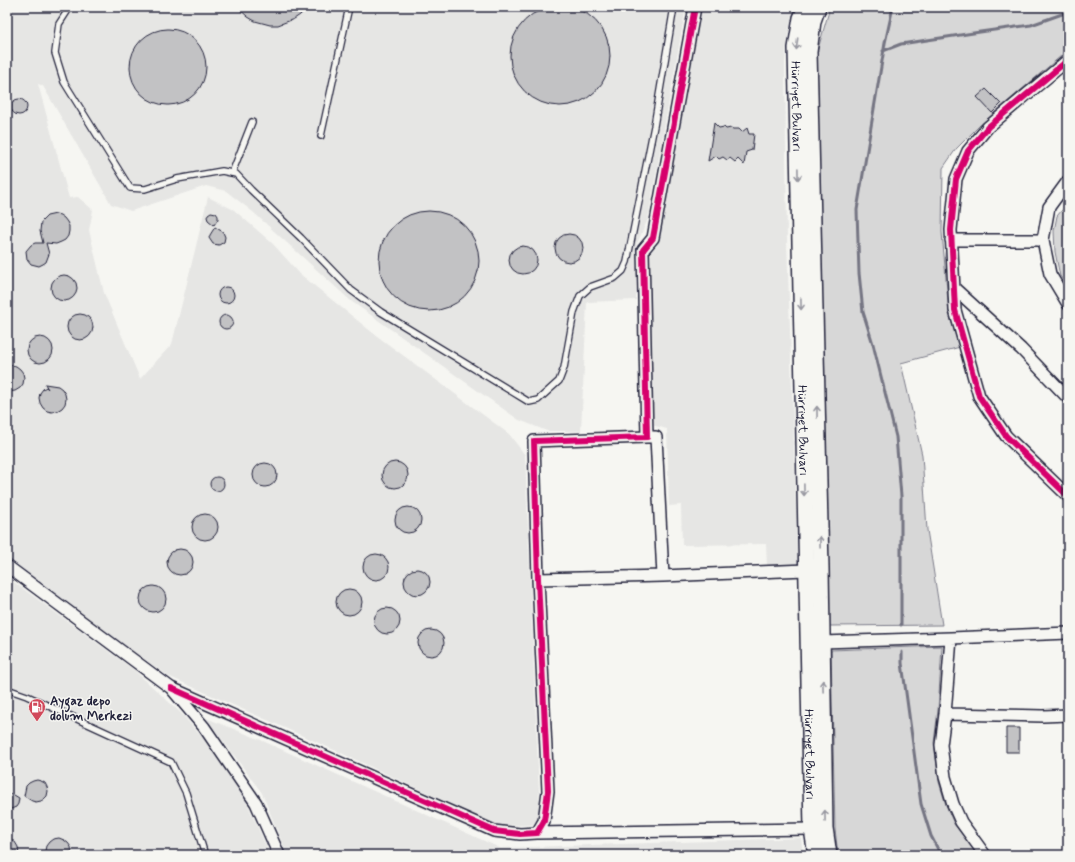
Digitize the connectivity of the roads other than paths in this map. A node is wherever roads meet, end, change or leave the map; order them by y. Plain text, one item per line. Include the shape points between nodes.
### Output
1 (70, 7) edge
2 (349, 7) edge
3 (674, 7) edge
4 (694, 7) edge
5 (806, 7) edge
6 (818, 7) edge
7 (1068, 60) edge
8 (252, 122) dead end
9 (321, 136) dead end
10 (232, 173) junction
11 (1068, 181) edge
12 (951, 240) junction
13 (1043, 240) junction
14 (954, 288) junction
15 (1068, 304) edge
16 (1068, 398) edge
17 (647, 437) junction
18 (1068, 496) edge
19 (7, 566) edge
20 (813, 569) junction
21 (662, 576) junction
22 (538, 579) junction
23 (1068, 632) edge
24 (951, 638) junction
25 (822, 642) junction
26 (171, 688) junction
27 (7, 689) edge
28 (945, 714) junction
29 (1068, 715) edge
30 (812, 829) junction
31 (537, 832) junction
32 (205, 855) edge
33 (279, 855) edge
34 (816, 855) edge
35 (829, 855) edge
36 (985, 855) edge

1 - 10 lane via 59,24 55,53 64,82 130,188 144,189 177,179 222,171
2 - 9 lane
3 - 10 lane via 627,262 623,271 615,278 590,287 580,296 559,381 538,400 529,402 381,312 351,290 236,174
4 - 17 street via 654,238 643,250
5 -> 20 main road, Hürriyet Bulvarı via 801,18 796,48
20 -> 6 main road, Hürriyet Bulvarı via 808,52
7 - 12 street via 988,127 968,151 956,179
8 - 10 lane
11 - 13 street via 1049,208
12 - 13 street
12 - 14 street
13 - 15 street via 1050,274
14 - 16 street via 1021,349
14 - 18 street via 955,310 979,396 1006,436
17 - 21 street via 656,437
17 - 22 street via 534,441
19 - 26 street
20 - 21 street
20 - 25 main road, Hürriyet Bulvarı
20 - 30 main road, Hürriyet Bulvarı
21 - 22 street
22 - 31 street via 548,792 544,821
23 - 24 street
24 - 25 street
24 - 28 street
35 -> 25 main road, Hürriyet Bulvarı via 825,828
26 - 31 street via 494,831 520,834
26 - 33 street via 204,727 256,802
27 - 32 lane via 171,762 186,793
28 - 29 street
28 - 36 street via 941,745 945,777 961,822
30 - 31 street
30 - 34 main road, Hürriyet Bulvarı

